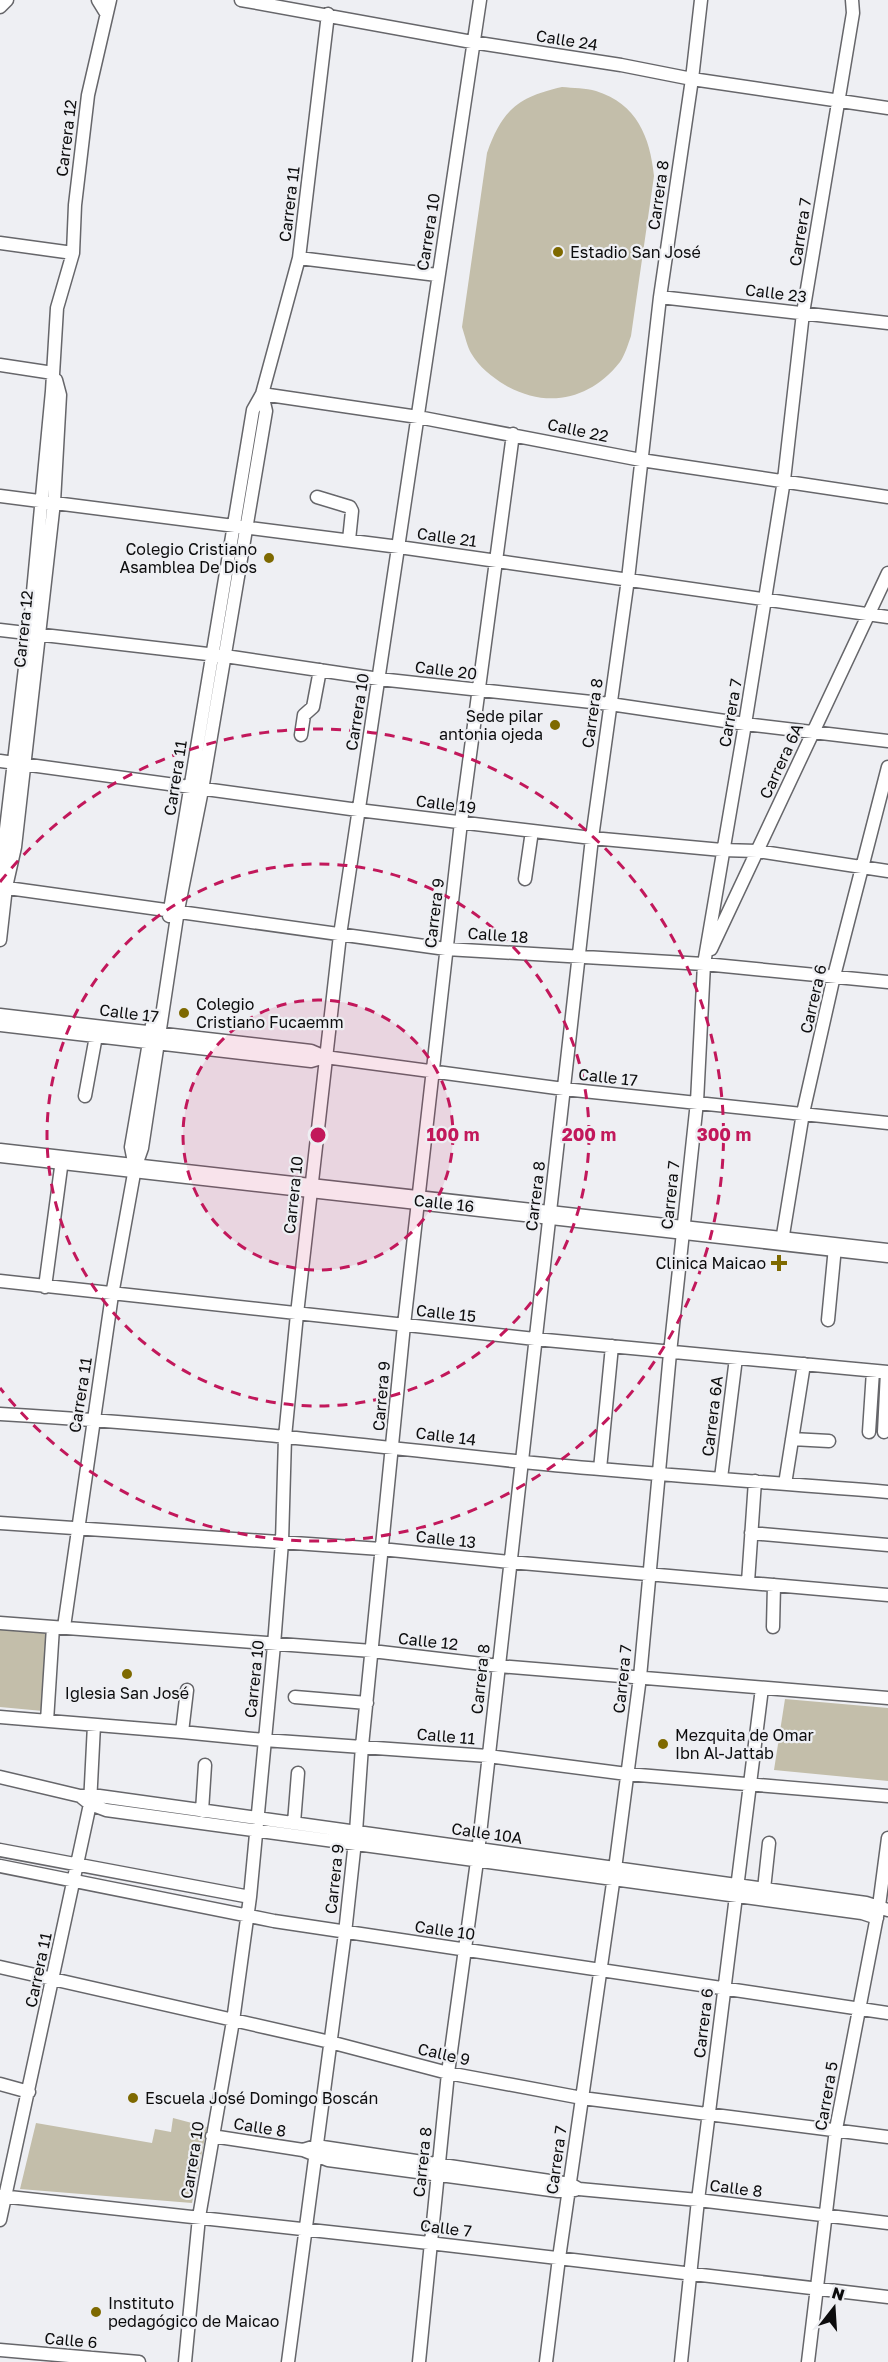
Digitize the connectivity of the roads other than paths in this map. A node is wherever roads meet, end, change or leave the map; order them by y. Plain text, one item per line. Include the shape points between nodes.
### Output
1 (6, 0) edge
2 (98, 0) edge
3 (110, 0) edge
4 (241, 0) edge
5 (480, 0) edge
6 (701, 0) edge
7 (852, 0) edge
8 (0, 7) edge
9 (106, 13) junction
10 (328, 14) junction
11 (472, 42) junction
12 (692, 79) junction
13 (838, 101) junction
14 (888, 108) edge
15 (0, 243) edge
16 (73, 253) junction
17 (299, 258) junction
18 (438, 275) junction
19 (660, 297) junction
20 (803, 313) junction
21 (888, 323) edge
22 (0, 365) edge
23 (53, 373) junction
24 (262, 394) junction
25 (418, 417) junction
26 (513, 434) junction
27 (641, 460) junction
28 (784, 480) junction
29 (0, 496) edge
30 (317, 497) dead end
31 (888, 497) edge
32 (40, 500) junction
33 (54, 502) junction
34 (240, 526) junction
35 (349, 540) junction
36 (399, 547) junction
37 (496, 560) junction
38 (888, 573) edge
39 (628, 579) junction
40 (765, 599) junction
41 (868, 614) junction
42 (888, 617) edge
43 (0, 630) edge
44 (34, 635) junction
45 (219, 655) junction
46 (320, 670) junction
47 (380, 679) junction
48 (480, 691) junction
49 (610, 704) junction
50 (746, 724) junction
51 (814, 731) junction
52 (301, 735) dead end
53 (888, 741) edge
54 (12, 763) edge
55 (888, 767) edge
56 (196, 789) junction
57 (358, 810) junction
58 (461, 822) junction
59 (532, 831) junction
60 (592, 838) junction
61 (722, 850) junction
62 (757, 851) junction
63 (863, 868) junction
64 (888, 871) edge
65 (525, 879) dead end
66 (3, 887) edge
67 (174, 910) junction
68 (339, 935) junction
69 (0, 940) edge
70 (446, 949) junction
71 (579, 957) junction
72 (704, 964) junction
73 (834, 976) junction
74 (888, 982) edge
75 (0, 1015) edge
76 (0, 1025) edge
77 (96, 1036) junction
78 (154, 1037) junction
79 (325, 1057) junction
80 (432, 1070) junction
81 (564, 1089) junction
82 (85, 1096) dead end
83 (697, 1102) junction
84 (803, 1113) junction
85 (888, 1123) edge
86 (0, 1153) edge
87 (62, 1160) junction
88 (135, 1168) junction
89 (311, 1188) junction
90 (418, 1200) junction
91 (550, 1215) junction
92 (683, 1230) junction
93 (782, 1241) junction
94 (835, 1247) junction
95 (888, 1253) edge
96 (0, 1281) edge
97 (45, 1287) junction
98 (112, 1295) junction
99 (297, 1314) junction
100 (828, 1320) dead end
101 (404, 1325) junction
102 (535, 1339) junction
103 (612, 1346) junction
104 (670, 1353) junction
105 (736, 1358) junction
106 (804, 1364) junction
107 (873, 1371) junction
108 (888, 1372) edge
109 (0, 1414) edge
110 (93, 1419) junction
111 (869, 1432) dead end
112 (884, 1432) dead end
113 (285, 1437) junction
114 (792, 1438) junction
115 (829, 1441) dead end
116 (393, 1446) junction
117 (522, 1462) junction
118 (600, 1469) junction
119 (658, 1473) junction
120 (721, 1478) junction
121 (754, 1481) junction
122 (785, 1484) junction
123 (888, 1492) edge
124 (0, 1523) edge
125 (77, 1530) junction
126 (751, 1533) junction
127 (282, 1542) junction
128 (888, 1545) edge
129 (381, 1549) junction
130 (510, 1562) junction
131 (649, 1574) junction
132 (748, 1582) junction
133 (774, 1585) junction
134 (888, 1595) edge
135 (0, 1623) edge
136 (58, 1627) junction
137 (773, 1627) dead end
138 (274, 1645) junction
139 (372, 1651) junction
140 (499, 1666) junction
141 (640, 1677) junction
142 (762, 1688) junction
143 (187, 1690) dead end
144 (295, 1697) dead end
145 (888, 1698) edge
146 (367, 1703) junction
147 (0, 1717) edge
148 (47, 1721) junction
149 (94, 1725) junction
150 (182, 1731) junction
151 (264, 1740) junction
152 (362, 1746) junction
153 (488, 1756) junction
154 (205, 1765) dead end
155 (298, 1773) dead end
156 (627, 1774) junction
157 (0, 1777) edge
158 (750, 1784) junction
159 (888, 1796) edge
160 (88, 1799) junction
161 (202, 1811) junction
162 (294, 1823) junction
163 (257, 1825) junction
164 (356, 1838) junction
165 (888, 1838) edge
166 (769, 1843) dead end
167 (478, 1848) junction
168 (0, 1850) edge
169 (477, 1861) junction
170 (78, 1864) junction
171 (0, 1866) edge
172 (614, 1874) junction
173 (74, 1882) junction
174 (764, 1889) junction
175 (736, 1890) junction
176 (250, 1897) junction
177 (881, 1911) edge
178 (247, 1917) junction
179 (345, 1933) junction
180 (465, 1949) junction
181 (0, 1966) edge
182 (601, 1969) junction
183 (52, 1979) junction
184 (724, 1988) junction
185 (858, 2009) junction
186 (888, 2013) edge
187 (233, 2021) junction
188 (330, 2042) junction
189 (448, 2073) junction
190 (0, 2084) edge
191 (29, 2092) junction
192 (582, 2098) junction
193 (708, 2114) junction
194 (837, 2130) junction
195 (212, 2136) junction
196 (888, 2137) edge
197 (316, 2151) junction
198 (438, 2170) junction
199 (573, 2188) junction
200 (2, 2196) edge
201 (698, 2200) junction
202 (826, 2216) junction
203 (199, 2217) junction
204 (0, 2220) edge
205 (888, 2223) edge
206 (307, 2229) junction
207 (429, 2243) junction
208 (559, 2258) junction
209 (689, 2274) junction
210 (817, 2290) junction
211 (888, 2297) edge
212 (0, 2350) edge
213 (139, 2362) edge
214 (185, 2362) edge
215 (288, 2362) edge
216 (418, 2362) edge
217 (546, 2362) edge
218 (681, 2362) edge
219 (808, 2362) edge

1 - 8 street
2 - 9 street
3 - 9 street, Carrera 12
4 - 10 street, Calle 24
5 - 11 street, Carrera 10
6 - 12 street, Carrera 8
7 - 13 street, Carrera 7
9 - 16 street, Carrera 12 via 88,94
10 - 11 street, Calle 24
10 - 17 street, Carrera 11
11 - 12 street, Calle 24
11 - 18 street, Carrera 10
12 - 13 street, Calle 24
12 - 19 street, Carrera 8
13 - 14 street, Calle 24
13 - 20 street, Carrera 7
15 - 16 street
16 - 23 street, Carrera 12 via 57,308
17 - 18 street
17 - 24 street, Carrera 11
18 - 25 street, Carrera 10
19 - 20 street, Calle 23
19 - 27 street, Carrera 8
20 - 21 street, Calle 23
20 - 28 street, Carrera 7
22 - 23 street
23 - 32 street, Carrera 12
23 - 33 street, Carrera 12 via 60,396
24 - 25 street, Calle 22
24 - 34 street, Carrera 11 via 266,411
25 - 26 street, Calle 22
25 - 36 street, Carrera 10
26 - 27 street, Calle 22
26 - 37 street, Carrera 9
27 - 28 street, Calle 22
27 - 39 street, Carrera 8
28 - 31 street, Calle 22
28 - 40 street, Carrera 7
29 - 32 street, Calle 21
30 - 35 street via 351,507
32 - 33 street, Calle 21
32 - 44 street, Carrera 12
33 - 34 street, Calle 21
33 - 44 street, Carrera 12
34 - 35 street, Calle 21
34 - 45 street, Carrera 11
35 - 36 street, Calle 21
36 - 37 street, Calle 21
36 - 47 street, Carrera 10
37 - 39 street, Calle 21
37 - 48 street, Carrera 9
38 - 41 street, Carrera 6A
39 - 40 street, Calle 21
39 - 49 street, Carrera 8
40 - 41 street, Calle 21
40 - 50 street, Carrera 7
41 - 42 street, Calle 21
41 - 51 street, Carrera 6A
43 - 44 street, Calle 20
44 - 45 street, Calle 20
44 - 54 street, Carrera 12
45 - 46 street, Calle 20
45 - 56 street, Carrera 11
46 - 47 street, Calle 20
46 - 52 street via 313,707 304,715
47 - 48 street, Calle 20
47 - 57 street, Carrera 10
48 - 49 street, Calle 20
48 - 58 street, Carrera 9
49 - 50 street, Calle 20
49 - 60 street, Carrera 8
50 - 51 street, Calle 20
50 - 61 street, Carrera 7
51 - 53 street, Calle 20
51 - 62 street, Carrera 6A
54 - 56 street, Calle 19
54 - 66 street, Carrera 12
55 - 63 street, Carrera 6
56 - 57 street, Calle 19
56 - 67 street, Carrera 11
57 - 58 street, Calle 19
57 - 68 street, Carrera 10
58 - 59 street, Calle 19
58 - 70 street, Carrera 9
59 - 60 street, Calle 19
59 - 65 street
60 - 61 street, Calle 19
60 - 71 street, Carrera 8
61 - 62 street, Calle 19
61 - 72 street, Carrera 7
62 - 63 street, Calle 19
62 - 72 street, Carrera 6A
63 - 64 street, Calle 19
63 - 73 street, Carrera 6
66 - 67 street, Calle 18
66 - 69 street, Carrera 12
67 - 68 street, Calle 18
67 - 78 street, Carrera 11
68 - 70 street, Calle 18
68 - 79 street, Carrera 10
70 - 71 street, Calle 18
70 - 80 street, Carrera 9
71 - 72 street, Calle 18
71 - 81 street, Carrera 8
72 - 73 street, Calle 18
72 - 83 street, Carrera 7
73 - 74 street, Calle 18
73 - 84 street, Carrera 6
75 - 78 street, Calle 17
76 - 77 street, Calle 17
77 - 78 street, Calle 17
77 - 82 street
78 - 79 street, Calle 17 via 311,1051
78 - 88 street, Carrera 11 via 142,1148
79 - 80 street, Calle 17
79 - 89 street, Carrera 10
80 - 81 street, Calle 17
80 - 90 street, Carrera 9
81 - 83 street, Calle 17
81 - 91 street, Carrera 8
83 - 84 street, Calle 17
83 - 92 street, Carrera 7
84 - 85 street, Calle 17
84 - 93 street, Carrera 6
86 - 87 highway, Calle 16
87 - 88 highway, Calle 16
87 - 97 street
88 - 89 highway, Calle 16
88 - 98 street, Carrera 11
89 - 90 highway, Calle 16
89 - 99 street, Carrera 10
90 - 91 highway, Calle 16
90 - 101 street, Carrera 9
91 - 92 highway, Calle 16
91 - 102 street, Carrera 8
92 - 93 highway, Calle 16
92 - 104 street, Carrera 7
93 - 94 highway, Calle 16
94 - 95 highway, Calle 16
94 - 100 street
96 - 97 street, Calle 15
97 - 98 street, Calle 15
98 - 99 street, Calle 15
98 - 110 street, Carrera 11
99 - 101 street, Calle 15
99 - 113 street, Carrera 10
101 - 102 street, Calle 15
101 - 116 street, Carrera 9
102 - 103 street, Calle 15
102 - 117 street, Carrera 8
103 - 104 street, Calle 15
103 - 118 street
104 - 105 street, Calle 15
104 - 119 street, Carrera 7
105 - 106 street, Calle 15
105 - 120 street, Carrera 6A
106 - 107 street, Calle 15
106 - 114 street
107 - 108 street, Calle 15
107 - 111 street
108 - 112 street
109 - 110 street, Calle 14
110 - 113 street, Calle 14
110 - 125 street, Carrera 11
113 - 116 street, Calle 14
113 - 127 street, Carrera 10
114 - 115 street
114 - 122 street
116 - 117 street, Calle 14
116 - 129 street, Carrera 9
117 - 118 street, Calle 14
117 - 130 street, Carrera 8
118 - 119 street, Calle 14
119 - 120 street, Calle 14
119 - 131 street, Carrera 7
120 - 121 street, Calle 14
121 - 122 street, Calle 14
121 - 126 street
122 - 123 street, Calle 14
124 - 125 street, Calle 13
125 - 127 street, Calle 13
125 - 136 street, Carrera 11
126 - 128 street
126 - 132 street
127 - 129 street, Calle 13
127 - 138 street, Carrera 10
129 - 130 street, Calle 13
129 - 139 street, Carrera 9
130 - 131 street, Calle 13
130 - 140 street, Carrera 8
131 - 132 street, Calle 13
131 - 141 street, Carrera 7
132 - 133 street, Calle 13
133 - 134 street, Calle 13
133 - 137 street
135 - 136 street, Calle 12
136 - 138 street, Calle 12
136 - 148 street, Carrera 11
138 - 139 street, Calle 12
138 - 151 street, Carrera 10
139 - 140 street, Calle 12
139 - 146 street, Carrera 9
140 - 141 street, Calle 12
140 - 153 street, Carrera 8
141 - 142 street, Calle 12
141 - 156 street, Carrera 7
142 - 145 street, Calle 12
142 - 158 street, Carrera 6
143 - 150 street
144 - 146 street
146 - 152 street, Carrera 9
147 - 148 street, Calle 11
148 - 149 street, Calle 11
149 - 150 street, Calle 11
149 - 160 street, Carrera 11
150 - 151 street, Calle 11
151 - 152 street, Calle 11
151 - 163 street, Carrera 10
152 - 153 street, Calle 11
152 - 164 street, Carrera 9
153 - 156 street, Calle 11
153 - 167 street, Carrera 8
154 - 161 street
155 - 162 street
156 - 158 street, Calle 11
156 - 172 street, Carrera 7
157 - 160 street, Calle 10A
158 - 159 street, Calle 11
158 - 175 street, Carrera 6
160 - 161 street, Calle 10A
160 - 163 street, Calle 10A via 106,1810
160 - 170 street, Carrera 11
161 - 163 street, Calle 10A
162 - 163 street, Calle 10A
162 - 164 street, Calle 10A
163 - 164 street, Calle 10A
163 - 176 street, Carrera 10
164 - 167 street, Calle 10A
164 - 169 street, Calle 10A
164 - 179 street, Carrera 9
165 - 177 street, Carrera 5
166 - 174 street
167 - 169 street, Carrera 8
167 - 172 street, Calle 10A
168 - 170 street
169 - 172 street, Calle 10A
169 - 180 street, Carrera 8
170 - 173 street, Carrera 11
170 - 176 street
171 - 173 street, Calle 10
172 - 175 street, Calle 10A
172 - 182 street, Carrera 7
173 - 178 street, Calle 10
173 - 183 street, Carrera 11
174 - 175 street, Calle 10A
174 - 177 street, Calle 10A
175 - 177 street, Calle 10A via 862,1913
175 - 184 street, Carrera 6
176 - 178 street, Carrera 10
177 - 185 street, Carrera 5
178 - 179 street, Calle 10
178 - 187 street, Carrera 10
179 - 180 street, Calle 10
179 - 188 street, Carrera 9
180 - 182 street, Calle 10
180 - 189 street, Carrera 8
181 - 183 street, Calle 9
182 - 184 street, Calle 10
182 - 192 street, Carrera 7
183 - 187 street, Calle 9
183 - 191 street, Carrera 11
184 - 185 street, Calle 10
184 - 193 street, Carrera 6
185 - 186 street, Calle 10
185 - 194 street, Carrera 5
187 - 188 street, Calle 9
187 - 195 street, Carrera 10
188 - 189 street, Calle 9
188 - 197 street, Carrera 9
189 - 192 street, Calle 9
189 - 198 street, Carrera 8
190 - 191 street
191 - 200 street, Carrera 11
192 - 193 street, Calle 9
192 - 199 street, Carrera 7
193 - 194 street, Calle 9
193 - 201 street, Carrera 6
194 - 196 street, Calle 9
194 - 202 street, Carrera 5
195 - 197 street, Calle 8
195 - 203 street, Carrera 10
197 - 198 street, Calle 8 via 328,2160
197 - 206 street, Carrera 9
198 - 199 street, Calle 8
198 - 207 street, Carrera 8
199 - 201 street, Calle 8
199 - 208 street, Carrera 7
200 - 203 street, Calle 7
200 - 204 street, Carrera 11
201 - 202 street, Calle 8
201 - 209 street, Carrera 6
202 - 205 street, Calle 8
202 - 210 street, Carrera 5
203 - 206 street, Calle 7
203 - 214 street, Carrera 10
206 - 207 street, Calle 7
206 - 215 street, Carrera 9
207 - 208 street, Calle 7
207 - 216 street, Carrera 8
208 - 209 street, Calle 7
208 - 217 street, Carrera 7
209 - 210 street, Calle 7
209 - 218 street, Carrera 6
210 - 211 street, Calle 7
210 - 219 street, Carrera 5
212 - 213 street, Calle 6

